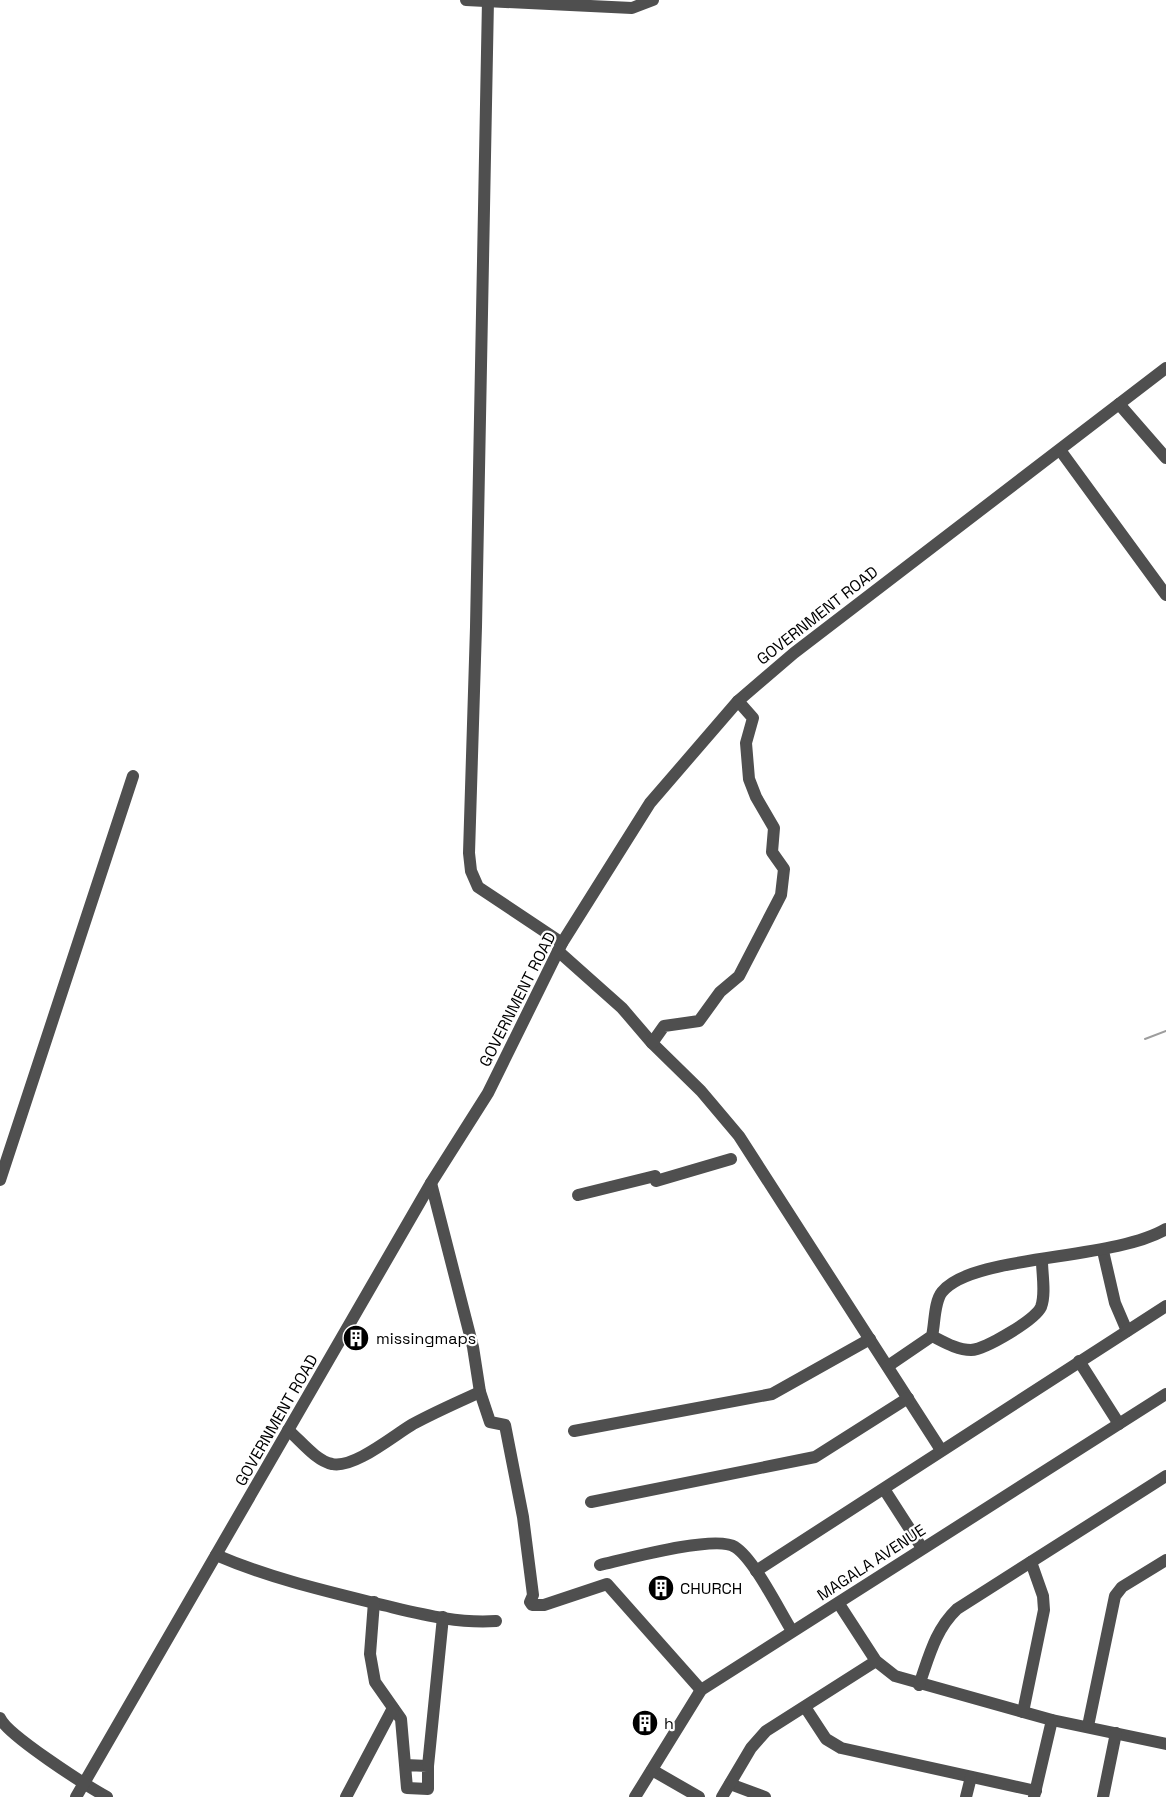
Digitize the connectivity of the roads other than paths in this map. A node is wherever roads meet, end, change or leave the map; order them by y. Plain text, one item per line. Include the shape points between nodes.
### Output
1 (466, 0) edge
2 (653, 0) edge
3 (488, 1) edge
4 (547, 1) edge
5 (1166, 369) edge
6 (1119, 404) junction
7 (1060, 450) junction
8 (1166, 458) edge
9 (1166, 595) edge
10 (738, 702) junction
11 (133, 777) dead end
12 (560, 947) junction
13 (652, 1043) junction
14 (731, 1159) dead end
15 (0, 1180) edge
16 (431, 1183) junction
17 (578, 1195) dead end
18 (1166, 1228) edge
19 (1103, 1251) junction
20 (1042, 1261) junction
21 (1166, 1306) edge
22 (1127, 1331) junction
23 (932, 1336) junction
24 (870, 1339) junction
25 (1079, 1361) junction
26 (888, 1366) junction
27 (480, 1392) junction
28 (1166, 1394) edge
29 (908, 1398) junction
30 (1119, 1424) junction
31 (288, 1430) junction
32 (574, 1431) dead end
33 (941, 1450) junction
34 (1166, 1476) edge
35 (884, 1489) junction
36 (591, 1502) dead end
37 (922, 1548) junction
38 (216, 1555) junction
39 (1166, 1560) edge
40 (1031, 1562) junction
41 (600, 1564) dead end
42 (756, 1571) junction
43 (374, 1602) junction
44 (839, 1604) junction
45 (443, 1617) junction
46 (496, 1621) dead end
47 (792, 1630) junction
48 (876, 1661) junction
49 (919, 1685) junction
50 (700, 1690) junction
51 (805, 1707) junction
52 (393, 1708) junction
53 (1023, 1712) junction
54 (0, 1718) edge
55 (1052, 1720) junction
56 (1088, 1726) junction
57 (1116, 1733) junction
58 (1165, 1740) edge
59 (405, 1765) junction
60 (428, 1766) junction
61 (652, 1770) junction
62 (971, 1777) junction
63 (83, 1784) junction
64 (730, 1784) junction
65 (1035, 1794) edge
66 (76, 1797) edge
67 (107, 1797) edge
68 (346, 1797) edge
69 (634, 1797) edge
70 (699, 1797) edge
71 (722, 1797) edge
72 (765, 1797) edge
73 (966, 1797) edge
74 (1103, 1797) edge

1 - 3 street
2 - 4 street via 632,8
3 - 4 street
3 - 12 street via 469,853 478,887
5 - 6 street, GOVERNMENT ROAD
6 - 7 street, GOVERNMENT ROAD
6 - 8 street
7 - 9 street
7 - 10 street, GOVERNMENT ROAD via 794,653
10 - 12 street, GOVERNMENT ROAD via 650,803
10 - 13 street via 753,718 746,743 749,778 774,828 772,852 784,868 783,889 739,976 720,992 699,1021 664,1026
11 - 15 street
12 - 13 street
12 - 16 street, GOVERNMENT ROAD via 488,1093
13 - 24 street via 701,1091 738,1136
14 - 17 street
16 - 27 street via 473,1347
16 - 31 street, GOVERNMENT ROAD
18 - 19 street
19 - 20 street
19 - 22 street via 1112,1292
20 - 23 street via 1004,1265 954,1282 942,1292
20 - 23 street via 1043,1295 1034,1316 986,1346 972,1350
21 - 22 street
22 - 25 street
23 - 26 street
24 - 26 street
24 - 32 street via 772,1394
25 - 30 street
25 - 33 street
26 - 29 street
27 - 31 street via 343,1464 323,1460
27 - 50 street via 490,1422 505,1425 523,1517 532,1605 544,1605 607,1584
28 - 30 street, MAGALA AVENUE
29 - 33 street
29 - 36 street via 815,1457
30 - 37 street, MAGALA AVENUE
31 - 38 street, GOVERNMENT ROAD
33 - 35 street
34 - 40 street
35 - 37 street
35 - 42 street
37 - 44 street, MAGALA AVENUE
38 - 43 street via 244,1567
38 - 63 street, GOVERNMENT ROAD
39 - 56 street via 1122,1587 1115,1596
40 - 49 street via 957,1609 945,1621
40 - 53 street via 1044,1610
41 - 42 street via 723,1542 736,1547
42 - 47 street
43 - 45 street
43 - 52 street via 370,1654 375,1682
44 - 47 street, MAGALA AVENUE
44 - 48 street
45 - 46 street via 470,1623
45 - 60 street
47 - 50 street, MAGALA AVENUE
48 - 49 street via 895,1676
48 - 51 street
49 - 53 street
50 - 61 street, MAGALA AVENUE
51 - 62 street via 826,1739 841,1748
51 - 64 street via 766,1731
52 - 59 street via 401,1719
52 - 68 street
53 - 55 street
54 - 63 street via 15,1736
55 - 56 street
55 - 65 street
56 - 57 street
57 - 58 street
57 - 74 street
59 - 60 street
59 - 60 street via 407,1788 428,1789
61 - 69 street, MAGALA AVENUE
61 - 70 street
62 - 65 street
62 - 73 street
63 - 66 street, GOVERNMENT ROAD
63 - 67 street
64 - 71 street
64 - 72 street

